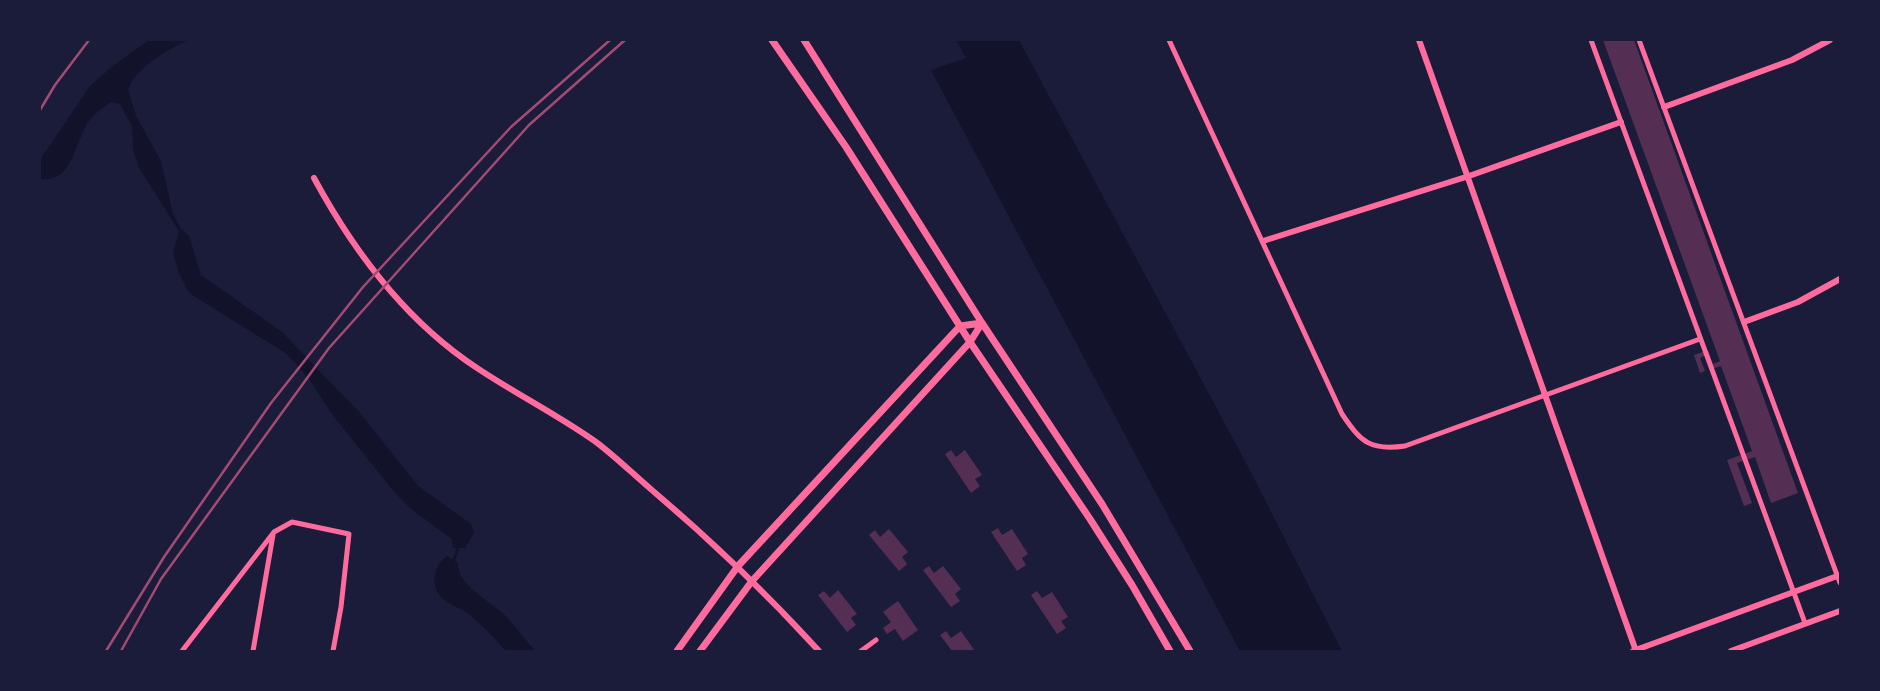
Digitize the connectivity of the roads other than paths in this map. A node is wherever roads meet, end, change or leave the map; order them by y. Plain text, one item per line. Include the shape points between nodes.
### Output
1 (772, 40) edge
2 (804, 40) edge
3 (1169, 40) edge
4 (1419, 40) edge
5 (1591, 40) edge
6 (1638, 40) edge
7 (1830, 40) edge
8 (1664, 107) junction
9 (1621, 122) junction
10 (1468, 176) junction
11 (314, 178) dead end
12 (1262, 241) junction
13 (1840, 279) edge
14 (1744, 322) junction
15 (982, 323) junction
16 (960, 326) junction
17 (1700, 339) junction
18 (970, 342) junction
19 (1544, 396) junction
20 (274, 532) junction
21 (738, 566) junction
22 (1839, 578) edge
23 (752, 580) junction
24 (1793, 592) junction
25 (1840, 611) edge
26 (1805, 623) junction
27 (876, 640) dead end
28 (182, 651) edge
29 (253, 651) edge
30 (333, 651) edge
31 (677, 651) edge
32 (700, 651) edge
33 (819, 651) edge
34 (861, 651) edge
35 (1170, 651) edge
36 (1190, 651) edge
37 (1635, 651) edge
38 (1731, 651) edge

1 - 16 main road via 846,148
2 - 15 main road
3 - 12 street
4 - 10 street
5 - 9 street
6 - 8 street
7 - 8 street via 1792,60
8 - 14 street
9 - 10 street
9 - 17 street
10 - 12 street
10 - 19 street
11 - 21 street via 389,291 434,334 477,368 597,444
12 - 19 street via 1342,414 1360,438 1370,445 1405,446
13 - 14 street via 1798,302
14 - 22 street
15 - 16 main road
15 - 18 main road
15 - 36 main road via 1102,504
16 - 18 main road
16 - 21 main road
17 - 19 street
17 - 24 street
18 - 23 main road
18 - 35 main road via 1090,519
19 - 37 street
20 - 28 street
20 - 29 street
20 - 30 street via 292,522 349,534
21 - 23 street
21 - 31 main road
22 - 24 street
23 - 32 main road
23 - 33 street
24 - 26 street
24 - 37 street
25 - 26 street
26 - 38 street
27 - 34 street

